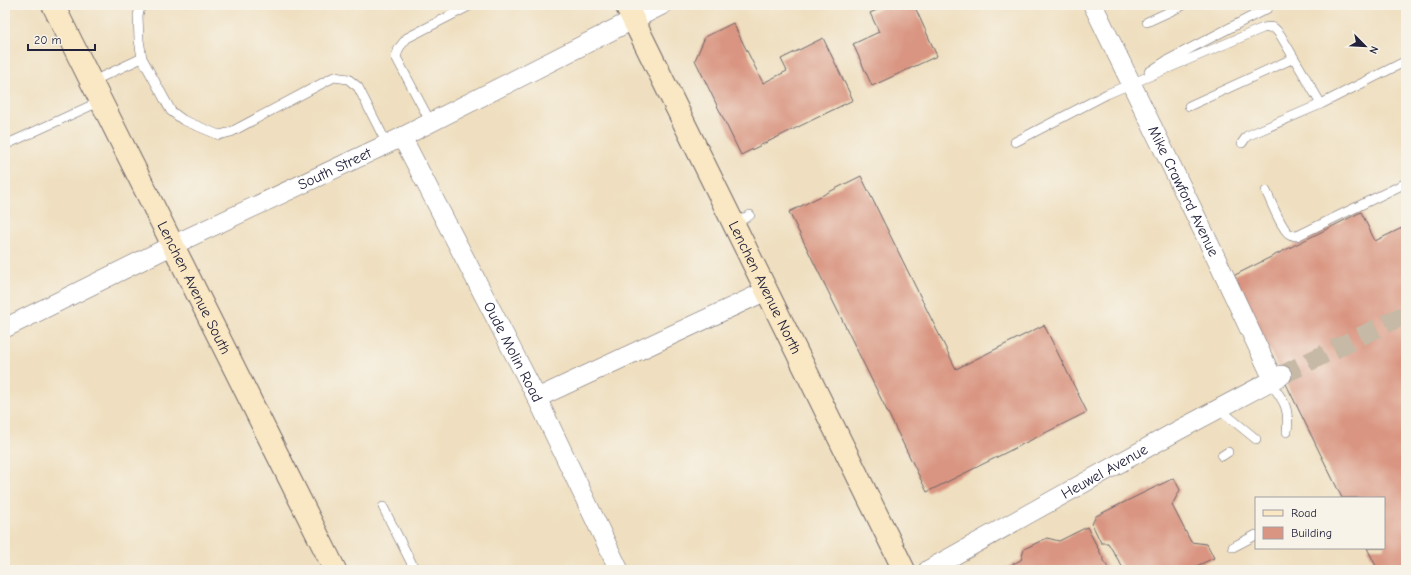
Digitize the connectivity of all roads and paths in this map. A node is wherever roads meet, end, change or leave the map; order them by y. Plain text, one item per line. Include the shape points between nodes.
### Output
1 (53, 5) edge
2 (141, 5) edge
3 (471, 5) edge
4 (662, 5) edge
5 (1093, 5) edge
6 (1184, 5) edge
7 (1269, 5) edge
8 (630, 12) edge
9 (1147, 22) dead end
10 (142, 58) junction
11 (1294, 58) junction
12 (1406, 61) edge
13 (91, 82) junction
14 (1131, 84) junction
15 (101, 102) junction
16 (1321, 104) junction
17 (1189, 106) dead end
18 (431, 123) junction
19 (395, 141) junction
20 (1015, 142) dead end
21 (1242, 143) dead end
22 (5, 145) edge
23 (1406, 183) edge
24 (1266, 191) dead end
25 (174, 245) junction
26 (766, 290) junction
27 (5, 328) edge
28 (1275, 378) junction
29 (537, 398) junction
30 (1218, 408) junction
31 (1287, 432) dead end
32 (1256, 439) dead end
33 (383, 507) dead end
34 (1255, 536) edge
35 (1233, 547) dead end
36 (335, 570) edge
37 (415, 570) edge
38 (619, 570) edge
39 (904, 570) edge
40 (928, 570) edge

1 - 13 main road, Lenchen Avenue South
2 - 10 lane via 138,16
3 - 18 lane via 407,38 399,48 396,57
4 - 8 street, South Street
5 - 14 street, Mike Crawford Avenue
6 - 9 lane
7 - 14 lane via 1268,8 1166,61
8 - 18 street, South Street
8 - 26 main road, Lenchen Avenue North via 742,219
10 - 13 lane
10 - 19 lane via 171,111 183,120 219,135 231,132 334,77 348,79 358,87
11 - 14 lane via 1281,36 1272,27
11 - 16 lane
11 - 17 lane
12 - 16 lane
13 - 15 main road, Lenchen Avenue South
14 - 20 lane
14 - 28 street, Mike Crawford Avenue
15 - 22 lane
15 - 25 main road, Lenchen Avenue South
16 - 21 lane via 1247,136
18 - 19 street, South Street
19 - 25 street, South Street
19 - 29 street, Oude Molin Road
23 - 24 lane via 1297,236 1288,233
25 - 27 street, South Street
25 - 36 main road, Lenchen Avenue South
26 - 29 street
26 - 39 main road, Lenchen Avenue North
28 - 30 street, Heuwel Avenue
28 - 31 lane via 1288,412
29 - 38 street, Oude Molin Road
30 - 32 lane
30 - 40 street, Heuwel Avenue
33 - 37 lane
34 - 35 lane

